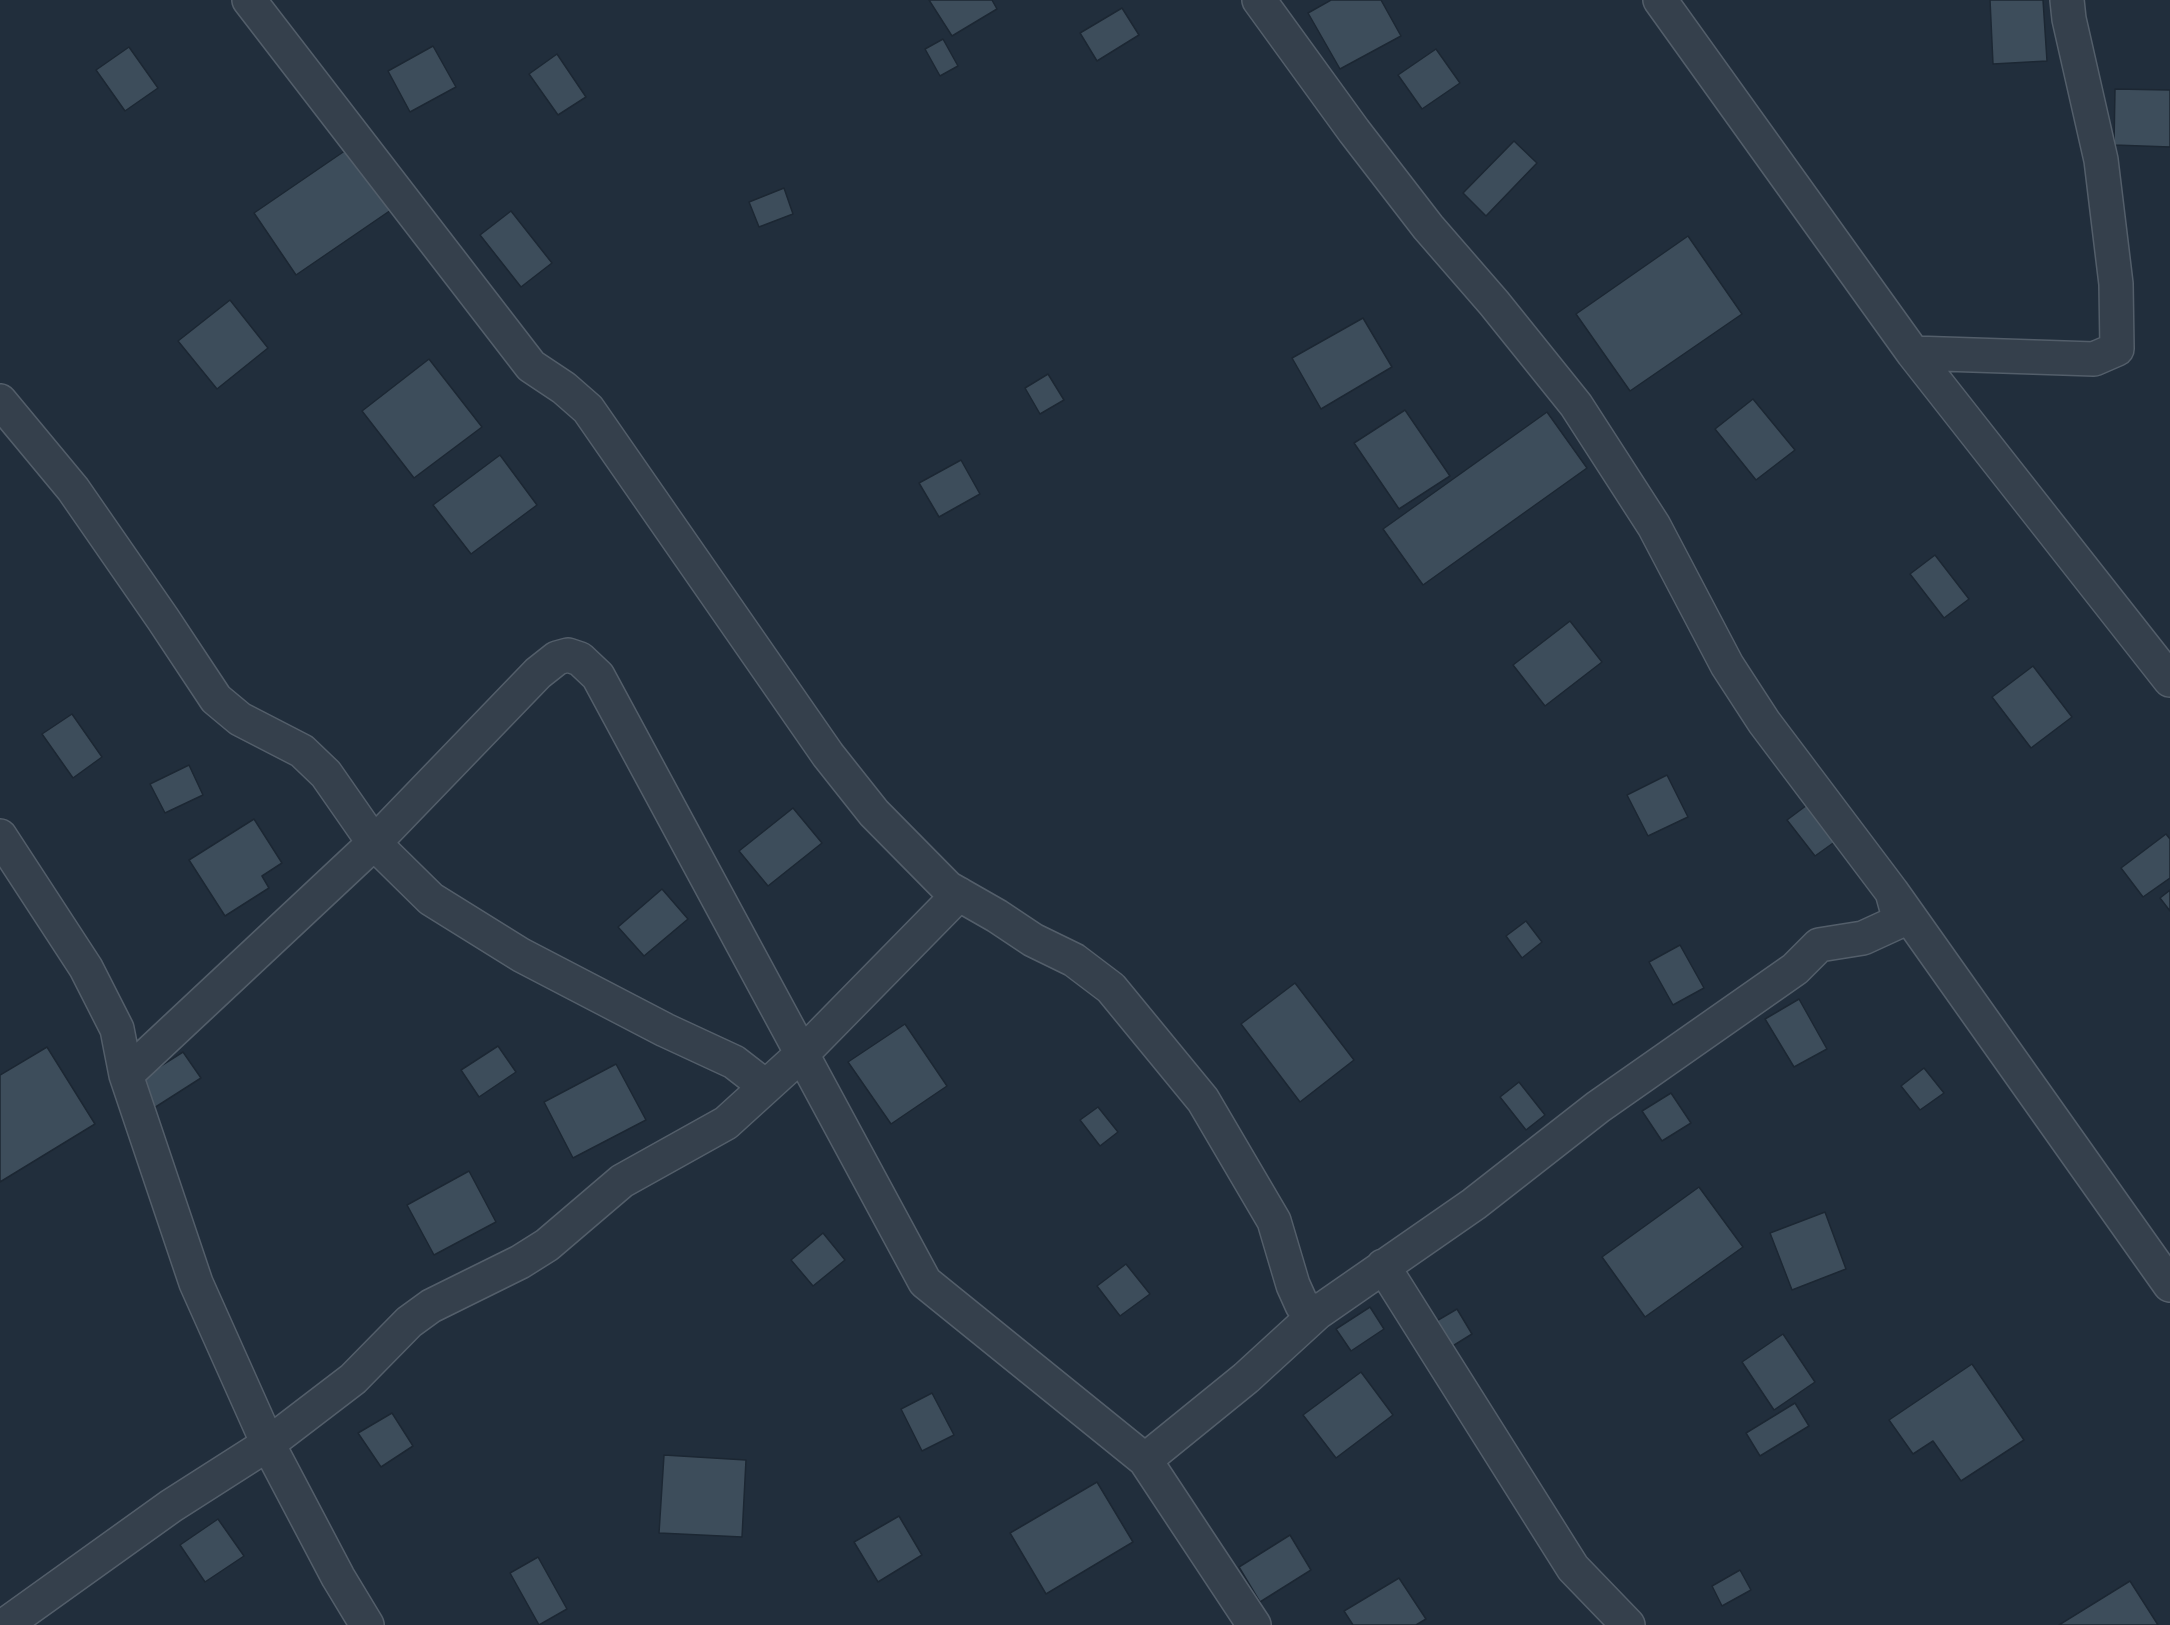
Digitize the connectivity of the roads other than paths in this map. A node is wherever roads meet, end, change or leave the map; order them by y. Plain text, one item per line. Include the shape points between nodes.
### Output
1 (249, 0) edge
2 (1259, 0) edge
3 (1660, 0) edge
4 (2067, 0) edge
5 (1913, 353) junction
6 (0, 401) edge
7 (2170, 680) edge
8 (0, 836) edge
9 (374, 843) junction
10 (1892, 892) junction
11 (959, 894) junction
12 (803, 1053) junction
13 (126, 1075) junction
14 (765, 1086) junction
15 (1383, 1266) junction
16 (2170, 1285) edge
17 (1317, 1313) junction
18 (268, 1444) junction
19 (1145, 1460) junction
20 (5, 1625) edge
21 (367, 1625) edge
22 (1254, 1625) edge
23 (1628, 1625) edge

1 - 11 street via 531,366 588,409 854,789 931,872
2 - 10 street via 1428,227 1576,405 1654,526 1739,684
3 - 5 street
4 - 5 street via 2101,160 2116,284 2117,349 2094,359
5 - 7 street
6 - 9 street via 73,489 216,699 240,719 302,751 326,774
8 - 13 street via 86,968 117,1029
9 - 12 street via 538,674 556,658 568,655 580,659 598,676
9 - 13 street
9 - 14 street via 431,899 520,955 734,1062
10 - 15 street via 1900,921 1863,938 1819,945 1794,969 1598,1107 1474,1204
10 - 16 street
11 - 12 street
11 - 17 street via 1033,940 1074,960 1111,988 1203,1100 1274,1221 1302,1305
12 - 14 street
12 - 19 street via 925,1282
13 - 18 street via 196,1283
14 - 18 street via 726,1123 622,1181 547,1245 431,1306 409,1322 353,1379
15 - 17 street
15 - 23 street via 1573,1568
17 - 19 street via 1246,1378
18 - 20 street via 171,1506
18 - 21 street
19 - 22 street

